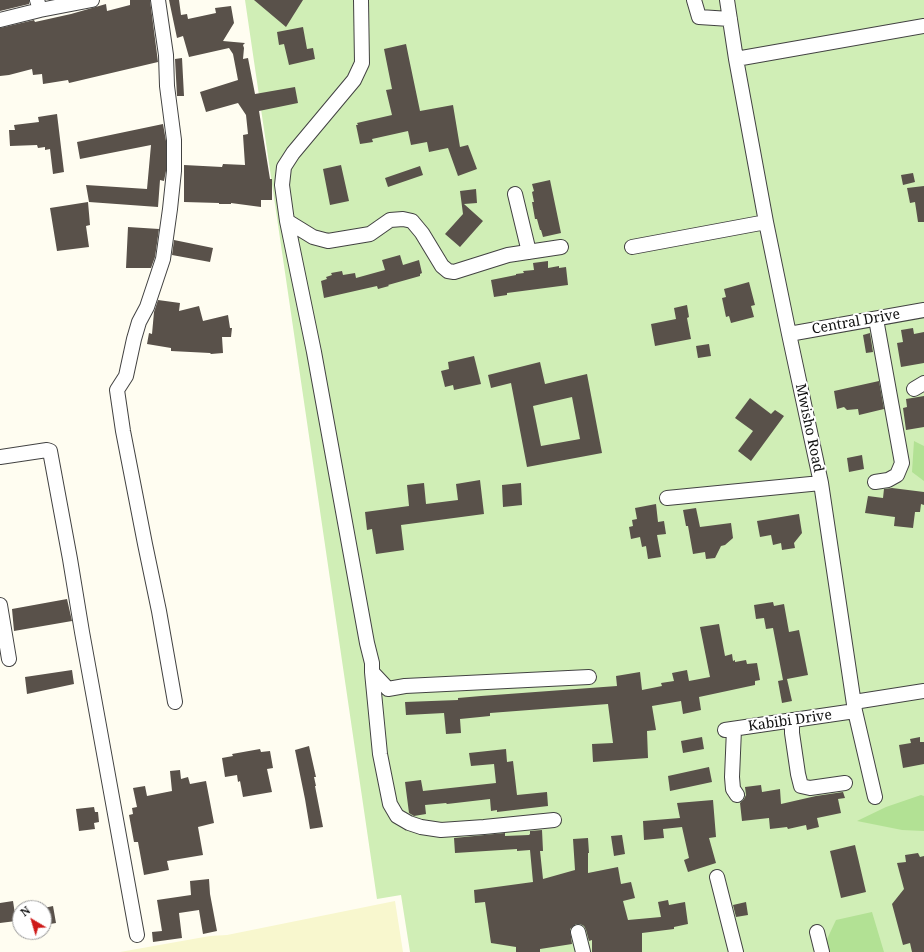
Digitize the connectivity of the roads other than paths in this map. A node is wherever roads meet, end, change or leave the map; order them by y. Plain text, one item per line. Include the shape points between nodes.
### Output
1 (92, 0) edge
2 (158, 0) edge
3 (361, 0) edge
4 (694, 0) edge
5 (727, 0) edge
6 (39, 5) edge
7 (730, 19) junction
8 (0, 20) edge
9 (924, 26) edge
10 (736, 59) junction
11 (515, 194) dead end
12 (287, 220) junction
13 (766, 222) junction
14 (561, 247) dead end
15 (632, 247) dead end
16 (529, 252) junction
17 (924, 310) edge
18 (876, 319) junction
19 (789, 334) junction
20 (0, 457) edge
21 (875, 482) dead end
22 (822, 483) junction
23 (667, 498) dead end
24 (0, 606) edge
25 (9, 659) dead end
26 (372, 672) junction
27 (589, 677) dead end
28 (924, 692) edge
29 (175, 702) dead end
30 (854, 707) junction
31 (792, 720) junction
32 (845, 783) dead end
33 (737, 795) dead end
34 (875, 797) dead end
35 (554, 820) dead end
36 (716, 877) dead end
37 (578, 932) dead end
38 (817, 932) dead end
39 (137, 935) dead end
40 (583, 952) edge
41 (736, 952) edge
42 (822, 952) edge

1 - 6 street
2 - 29 street via 166,54 174,140 174,172 163,259 147,307 139,322 126,376 117,390
3 - 12 street via 362,63 354,80 284,167 282,186
4 - 7 street via 699,16
5 - 7 street, Mwisho Road
6 - 8 street
7 - 10 street, Mwisho Road
9 - 10 street
10 - 13 street, Mwisho Road
11 - 16 street
12 - 16 street via 313,237 328,241 370,234 390,220 412,221 442,266 454,272 508,255
12 - 26 street via 314,352
13 - 15 street
13 - 19 street, Mwisho Road
14 - 16 street
17 - 18 street, Central Drive
18 - 19 street, Central Drive
18 - 21 street via 902,463 897,475 888,480
19 - 22 street, Mwisho Road
20 - 39 street via 47,450 52,457
22 - 23 street
22 - 30 street, Mwisho Road
24 - 25 street
26 - 27 street via 388,689
26 - 35 street via 380,754 390,804 397,816 421,827 441,830
28 - 30 street, Kabibi Drive
30 - 31 street, Kabibi Drive
30 - 34 street, Mwisho Road
31 - 32 street via 801,786 810,788
31 - 33 street, Kabibi Drive via 729,730 733,790
36 - 41 street
37 - 40 street
38 - 42 street

